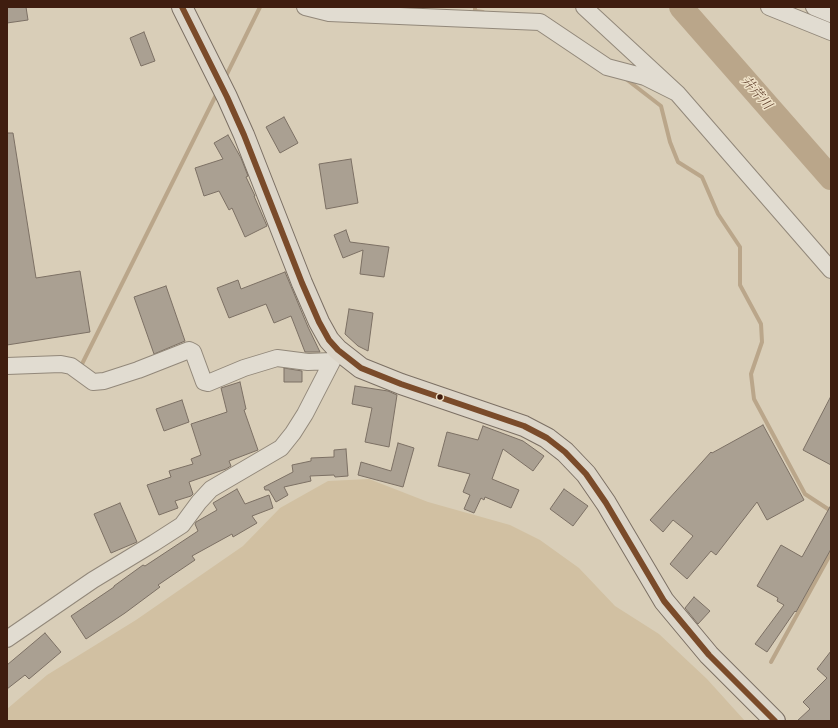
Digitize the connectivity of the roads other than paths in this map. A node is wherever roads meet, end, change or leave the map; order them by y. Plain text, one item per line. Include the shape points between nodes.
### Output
1 (182, 7) edge
2 (305, 7) edge
3 (584, 7) edge
4 (769, 7) edge
5 (814, 7) edge
6 (831, 14) edge
7 (831, 32) edge
8 (677, 93) junction
9 (831, 270) edge
10 (335, 355) junction
11 (7, 366) edge
12 (7, 639) edge
13 (775, 721) edge

1 - 10 main road via 244,135 319,322
2 - 8 street via 329,13 540,22 607,67 645,77
3 - 8 street
4 - 7 street
5 - 6 street
8 - 9 street
10 - 11 street via 308,362 277,358 208,383 204,382 189,350 138,370 93,382 71,366 61,364
10 - 12 street via 305,414 281,448 210,489 182,524 93,580
10 - 13 main road via 401,384 524,426 547,438 565,452 586,474 606,503 664,601 709,655

